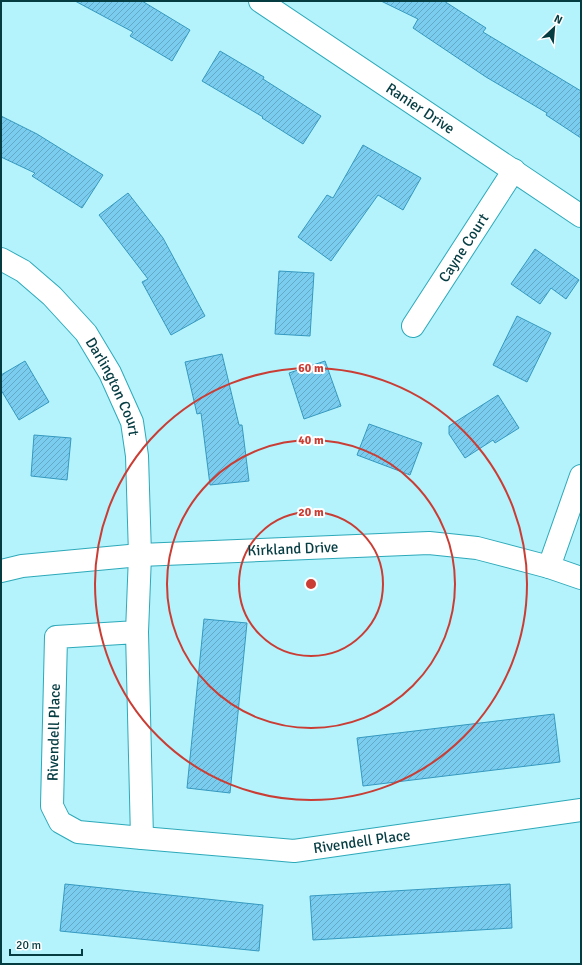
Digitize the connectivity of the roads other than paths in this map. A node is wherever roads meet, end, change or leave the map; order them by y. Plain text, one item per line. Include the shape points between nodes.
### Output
1 (260, 1) edge
2 (514, 170) junction
3 (581, 216) edge
4 (1, 259) edge
5 (413, 326) dead end
6 (581, 476) edge
7 (140, 555) junction
8 (549, 567) junction
9 (1, 571) edge
10 (581, 578) edge
11 (137, 632) junction
12 (581, 810) edge
13 (142, 838) junction

1 - 2 street, Ranier Drive
2 - 3 street, Ranier Drive
2 - 5 street, Cayne Court
4 - 7 street, Darlington Court via 23,271 52,296 86,333 110,374 132,422 137,456
6 - 8 street
7 - 8 street, Kirkland Drive via 429,543 477,548
7 - 9 street, Kirkland Drive via 22,566
7 - 11 street
8 - 10 street, Kirkland Drive
11 - 13 street
11 - 13 street, Rivendell Place via 56,637 52,806 60,822 78,832
12 - 13 street, Rivendell Place via 294,851

